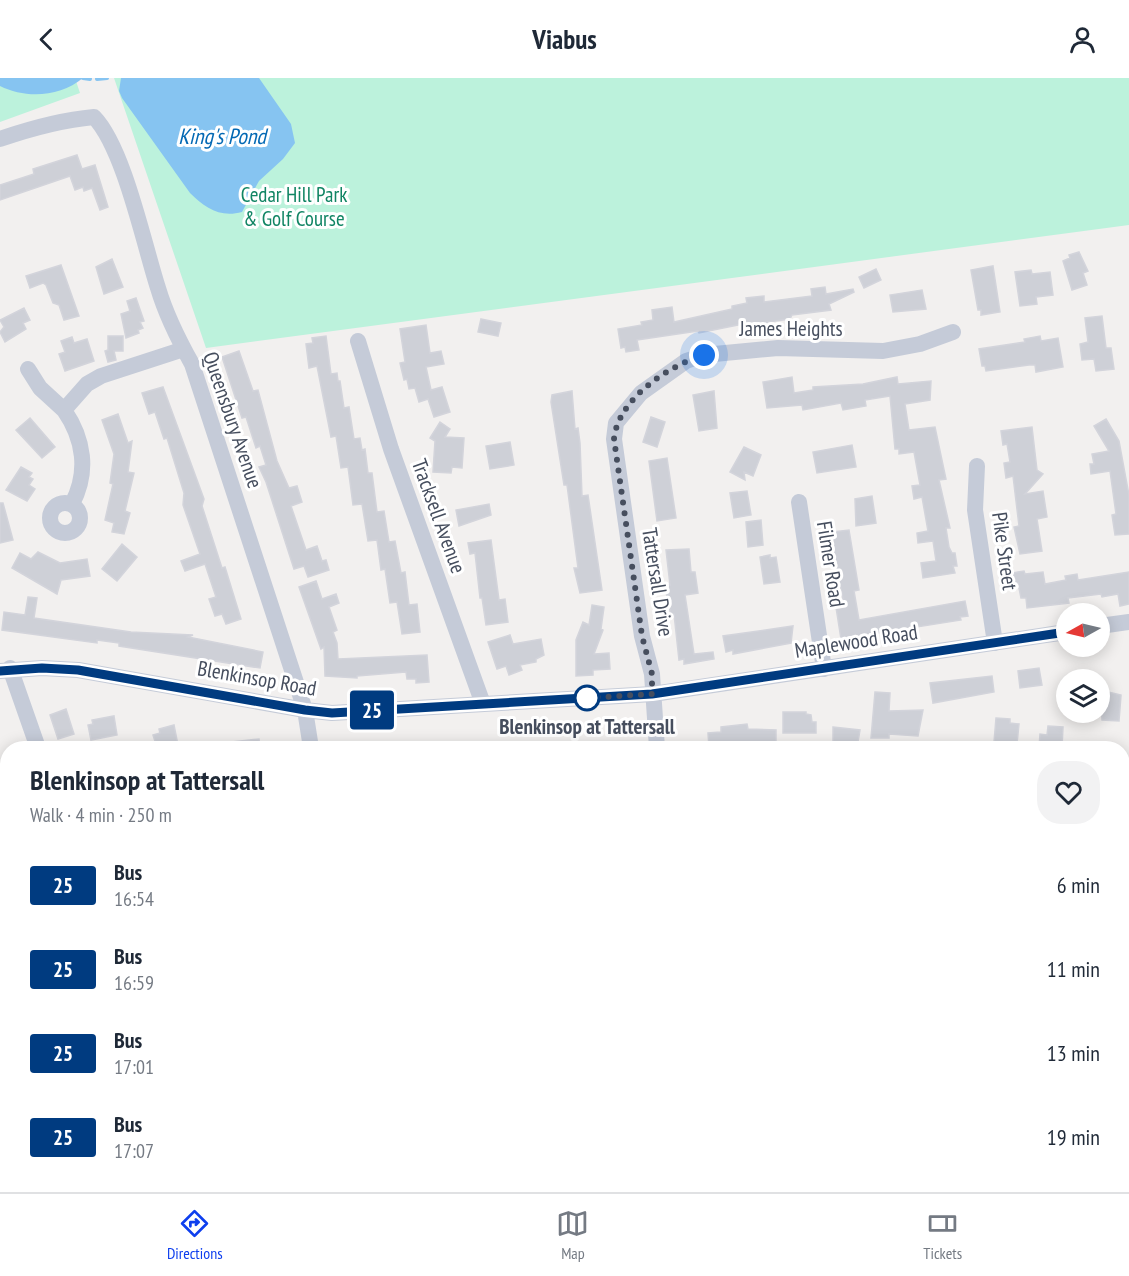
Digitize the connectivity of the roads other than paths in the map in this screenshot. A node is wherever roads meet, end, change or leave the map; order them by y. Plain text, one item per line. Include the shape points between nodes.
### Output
1 (0, 139) edge
2 (953, 332) dead end
3 (358, 341) dead end
4 (184, 349) junction
5 (28, 369) dead end
6 (64, 410) junction
7 (616, 423) joint
8 (977, 466) dead end
9 (798, 502) dead end
10 (72, 504) dead end
11 (1129, 622) edge
12 (1110, 625) edge
13 (1056, 634) edge
14 (995, 643) junction
15 (825, 669) junction
16 (5, 670) edge
17 (652, 694) junction
18 (483, 704) junction
19 (305, 710) junction
20 (35, 741) edge
21 (310, 741) edge
22 (656, 741) edge

1 - 4 street, Queensbury Avenue via 43,124 94,117 103,126 124,177 167,315
2 - 7 street, James Heights via 883,351 777,348 704,355 686,361 658,380 626,408
3 - 18 street, Tracksell Avenue via 391,449
4 - 6 street via 101,376 87,384
4 - 19 street, Queensbury Avenue
5 - 6 street via 40,388
6 - 10 street via 79,437 83,455 79,491
7 - 17 street, Tattersall Drive via 614,439
8 - 14 street, Pike Street via 975,510
9 - 15 street, Filmer Road
11 - 12 street
13 - 14 street, Maplewood Road
14 - 15 street, Maplewood Road
15 - 17 street, Maplewood Road
16 - 19 street, Blenkinsop Road via 78,670
16 - 20 street
17 - 18 street, Blenkinsop Road
17 - 22 street, Tattersall Drive
18 - 19 street, Blenkinsop Road via 332,713
19 - 21 street, Queensbury Avenue

